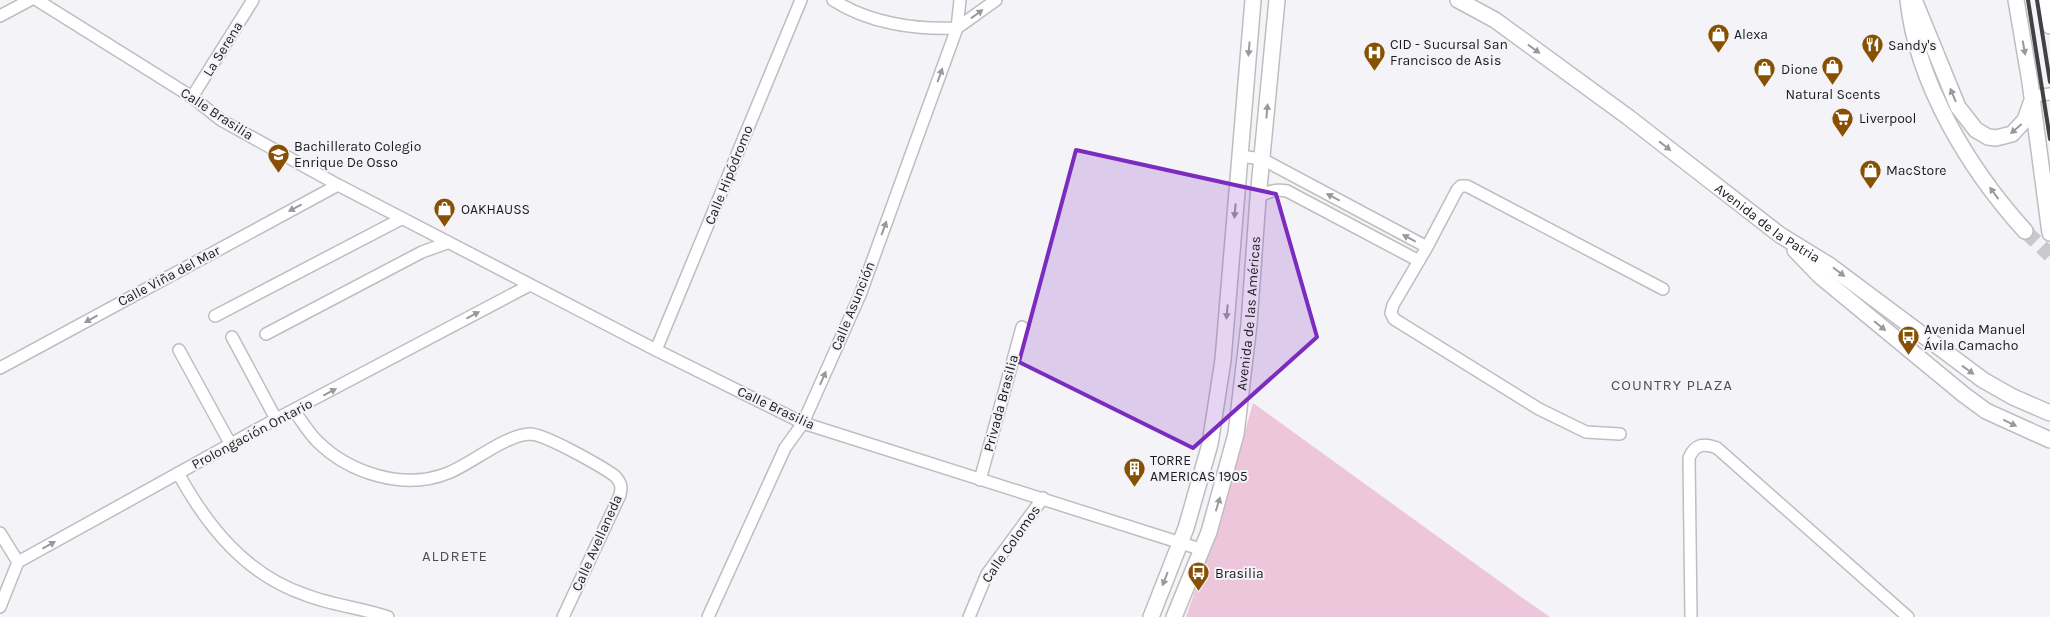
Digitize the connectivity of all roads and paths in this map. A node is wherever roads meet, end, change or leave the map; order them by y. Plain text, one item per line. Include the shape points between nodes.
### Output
1 (30, 0) edge
2 (37, 0) edge
3 (253, 0) edge
4 (801, 0) edge
5 (833, 0) edge
6 (960, 0) edge
7 (996, 0) edge
8 (1253, 0) edge
9 (1277, 0) edge
10 (1458, 0) edge
11 (1476, 0) edge
12 (1908, 0) edge
13 (1914, 0) edge
14 (2016, 0) edge
15 (2046, 0) edge
16 (0, 16) edge
17 (1495, 20) junction
18 (2050, 26) edge
19 (957, 28) junction
20 (2050, 94) edge
21 (2032, 96) junction
22 (192, 97) junction
23 (1240, 156) junction
24 (1262, 159) junction
25 (338, 185) junction
26 (1258, 198) junction
27 (1359, 211) junction
28 (401, 219) junction
29 (1351, 224) junction
30 (2025, 231) tunnel mouth
31 (2050, 233) edge
32 (1780, 235) junction
33 (447, 243) junction
34 (1427, 247) junction
35 (1419, 261) junction
36 (530, 284) junction
37 (1663, 289) dead end
38 (215, 316) dead end
39 (1022, 327) dead end
40 (266, 334) dead end
41 (232, 337) dead end
42 (179, 350) dead end
43 (656, 350) junction
44 (0, 368) edge
45 (294, 411) junction
46 (2050, 413) edge
47 (276, 419) junction
48 (803, 423) junction
49 (1620, 434) dead end
50 (2050, 440) edge
51 (230, 445) junction
52 (178, 473) junction
53 (980, 480) junction
54 (1195, 493) junction
55 (1043, 498) junction
56 (1209, 532) junction
57 (0, 533) edge
58 (1180, 542) junction
59 (1203, 550) junction
60 (18, 562) junction
61 (0, 606) edge
62 (388, 617) edge
63 (563, 617) edge
64 (708, 617) edge
65 (969, 617) edge
66 (1151, 617) edge
67 (1174, 617) edge
68 (1691, 617) edge
69 (1908, 617) edge

1 - 16 street
2 - 22 street, Calle Brasilia
3 - 22 street, La Serena
4 - 43 street, Calle Hipódromo
5 - 19 street via 870,18 923,29
6 - 19 street, Calle Asunción
19 -> 7 street
8 -> 23 main road, Avenida de las Américas
24 -> 9 main road, Avenida de las Américas
10 - 17 main road, Avenida de la Patria
11 - 17 main road, Avenida de la Patria
30 -> 12 main road via 1983,178 1953,130 1927,74
21 -> 13 main road via 2026,118 2012,134 1996,138 1976,130 1958,107
14 -> 21 main road
15 - 18 main road
17 -> 32 main road, Avenida de la Patria via 1628,117
48 -> 19 street, Calle Asunción via 860,294
20 - 21 street
21 - 31 main road
22 - 25 street, Calle Brasilia via 221,120
23 - 24 street
23 -> 54 main road, Avenida de las Américas via 1223,360 1210,444
24 - 26 main road, Avenida de las Américas
27 -> 24 street
25 - 28 street, Calle Brasilia
25 -> 44 street, Calle Viña del Mar
26 - 29 street via 1276,189 1287,191
56 -> 26 main road, Avenida de las Américas via 1234,442 1242,393
27 - 29 street
34 -> 27 street
28 - 33 street, Calle Brasilia
28 - 38 street
29 - 35 street
32 -> 46 main road, Avenida de la Patria via 1829,265 1983,380
32 -> 50 main road via 1820,276 1963,394 1986,411
33 - 36 street, Calle Brasilia
33 - 40 street via 422,252
34 - 35 street
34 - 37 street via 1457,190 1467,186
35 - 49 street via 1393,305 1391,313 1394,319 1539,409 1586,432
36 - 43 street, Calle Brasilia
45 -> 36 street, Prolongación Ontario
39 - 53 street, Privada Brasilia
41 - 47 street
42 - 51 street
43 - 48 street, Calle Brasilia
45 - 47 street, Prolongación Ontario
45 - 63 street, Calle Avellaneda via 308,431 332,454 363,472 393,479 419,480 448,473 508,441 532,434 615,476 622,487 620,495
47 - 51 street, Prolongación Ontario
48 - 53 street, Calle Brasilia
48 - 64 street, Calle Asunción via 785,448
51 - 52 street, Prolongación Ontario
60 -> 52 street, Prolongación Ontario
52 - 62 street via 205,518 224,541 253,567 305,595
53 - 55 street, Calle Brasilia
54 - 56 main road via 1198,513
54 - 58 main road, Avenida de las Américas
55 - 58 street, Calle Brasilia
55 - 65 street, Calle Colomos via 987,574
56 - 59 main road, Avenida de las Américas
57 - 60 street
58 - 59 street, Calle Brasilia
58 -> 66 main road, Avenida de las Américas
59 - 67 main road, Avenida de las Américas
60 - 61 street
68 - 69 street via 1689,458 1693,450 1708,445 1717,448

